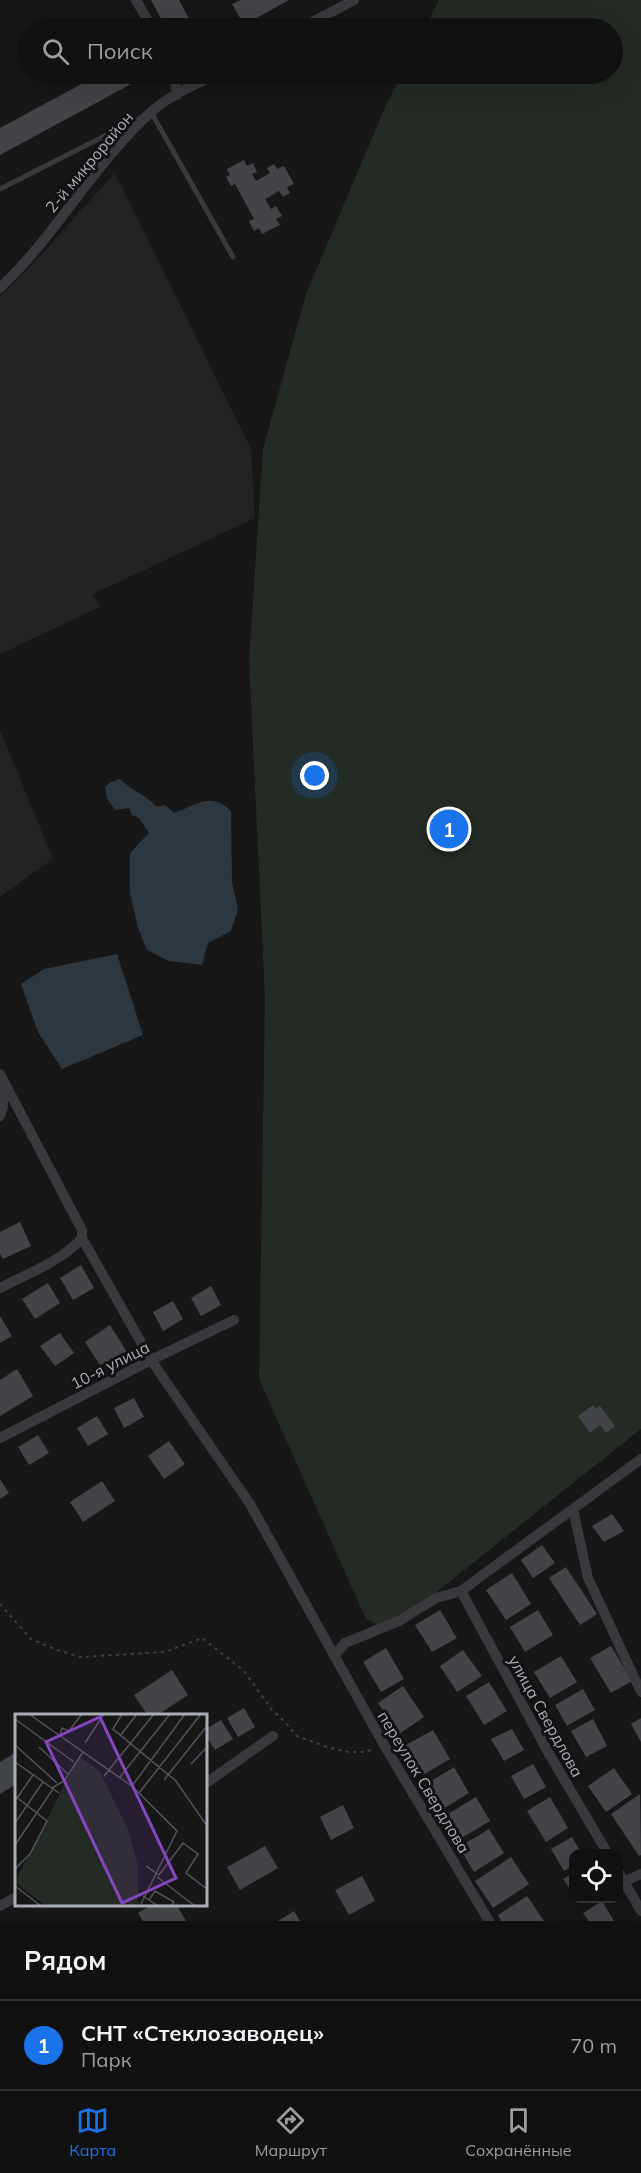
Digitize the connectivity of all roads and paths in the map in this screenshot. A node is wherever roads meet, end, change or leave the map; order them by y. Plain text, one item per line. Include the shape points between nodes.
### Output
1 (136, 0) edge
2 (354, 0) edge
3 (146, 18) edge
4 (320, 18) edge
5 (175, 84) edge
6 (198, 84) edge
7 (177, 95) junction
8 (151, 112) junction
9 (0, 189) edge
10 (233, 257) dead end
11 (0, 288) edge
12 (2, 1079) edge
13 (0, 1116) edge
14 (82, 1238) junction
15 (0, 1288) edge
16 (234, 1320) dead end
17 (151, 1360) junction
18 (0, 1438) edge
19 (641, 1459) edge
20 (573, 1509) junction
21 (461, 1592) junction
22 (0, 1604) edge
23 (334, 1656) junction
24 (641, 1692) edge
25 (273, 1736) dead end
26 (384, 1745) junction
27 (207, 1782) edge
28 (605, 1849) edge
29 (641, 1874) edge
30 (623, 1878) edge
31 (625, 1881) junction
32 (15, 1898) edge
33 (0, 1906) edge
34 (641, 1911) edge
35 (489, 1921) edge

1 - 3 street
2 - 4 street
5 - 7 street
6 - 7 street, 2-й микрорайон
7 - 8 street, 2-й микрорайон
8 - 9 lane
8 - 10 lane
8 - 11 street, 2-й микрорайон
12 - 13 street
12 - 14 street, переулок Свердлова via 82,1230
14 - 15 street via 42,1267
14 - 17 street, переулок Свердлова
16 - 17 street, 10-я улица
17 - 18 street, 10-я улица
17 - 23 street, переулок Свердлова via 250,1504
19 - 20 street
20 - 21 street
20 - 24 street via 588,1578
21 - 23 street via 436,1599 399,1621 345,1643
21 - 28 street, улица Свердлова
22 - 26 path via 31,1639 80,1657 165,1652 202,1638 244,1671 266,1703 297,1736 349,1752 366,1752
23 - 26 street, переулок Свердлова
25 - 27 street
26 - 35 street, переулок Свердлова
29 - 31 street
30 - 31 street
31 - 34 street
32 - 33 street

